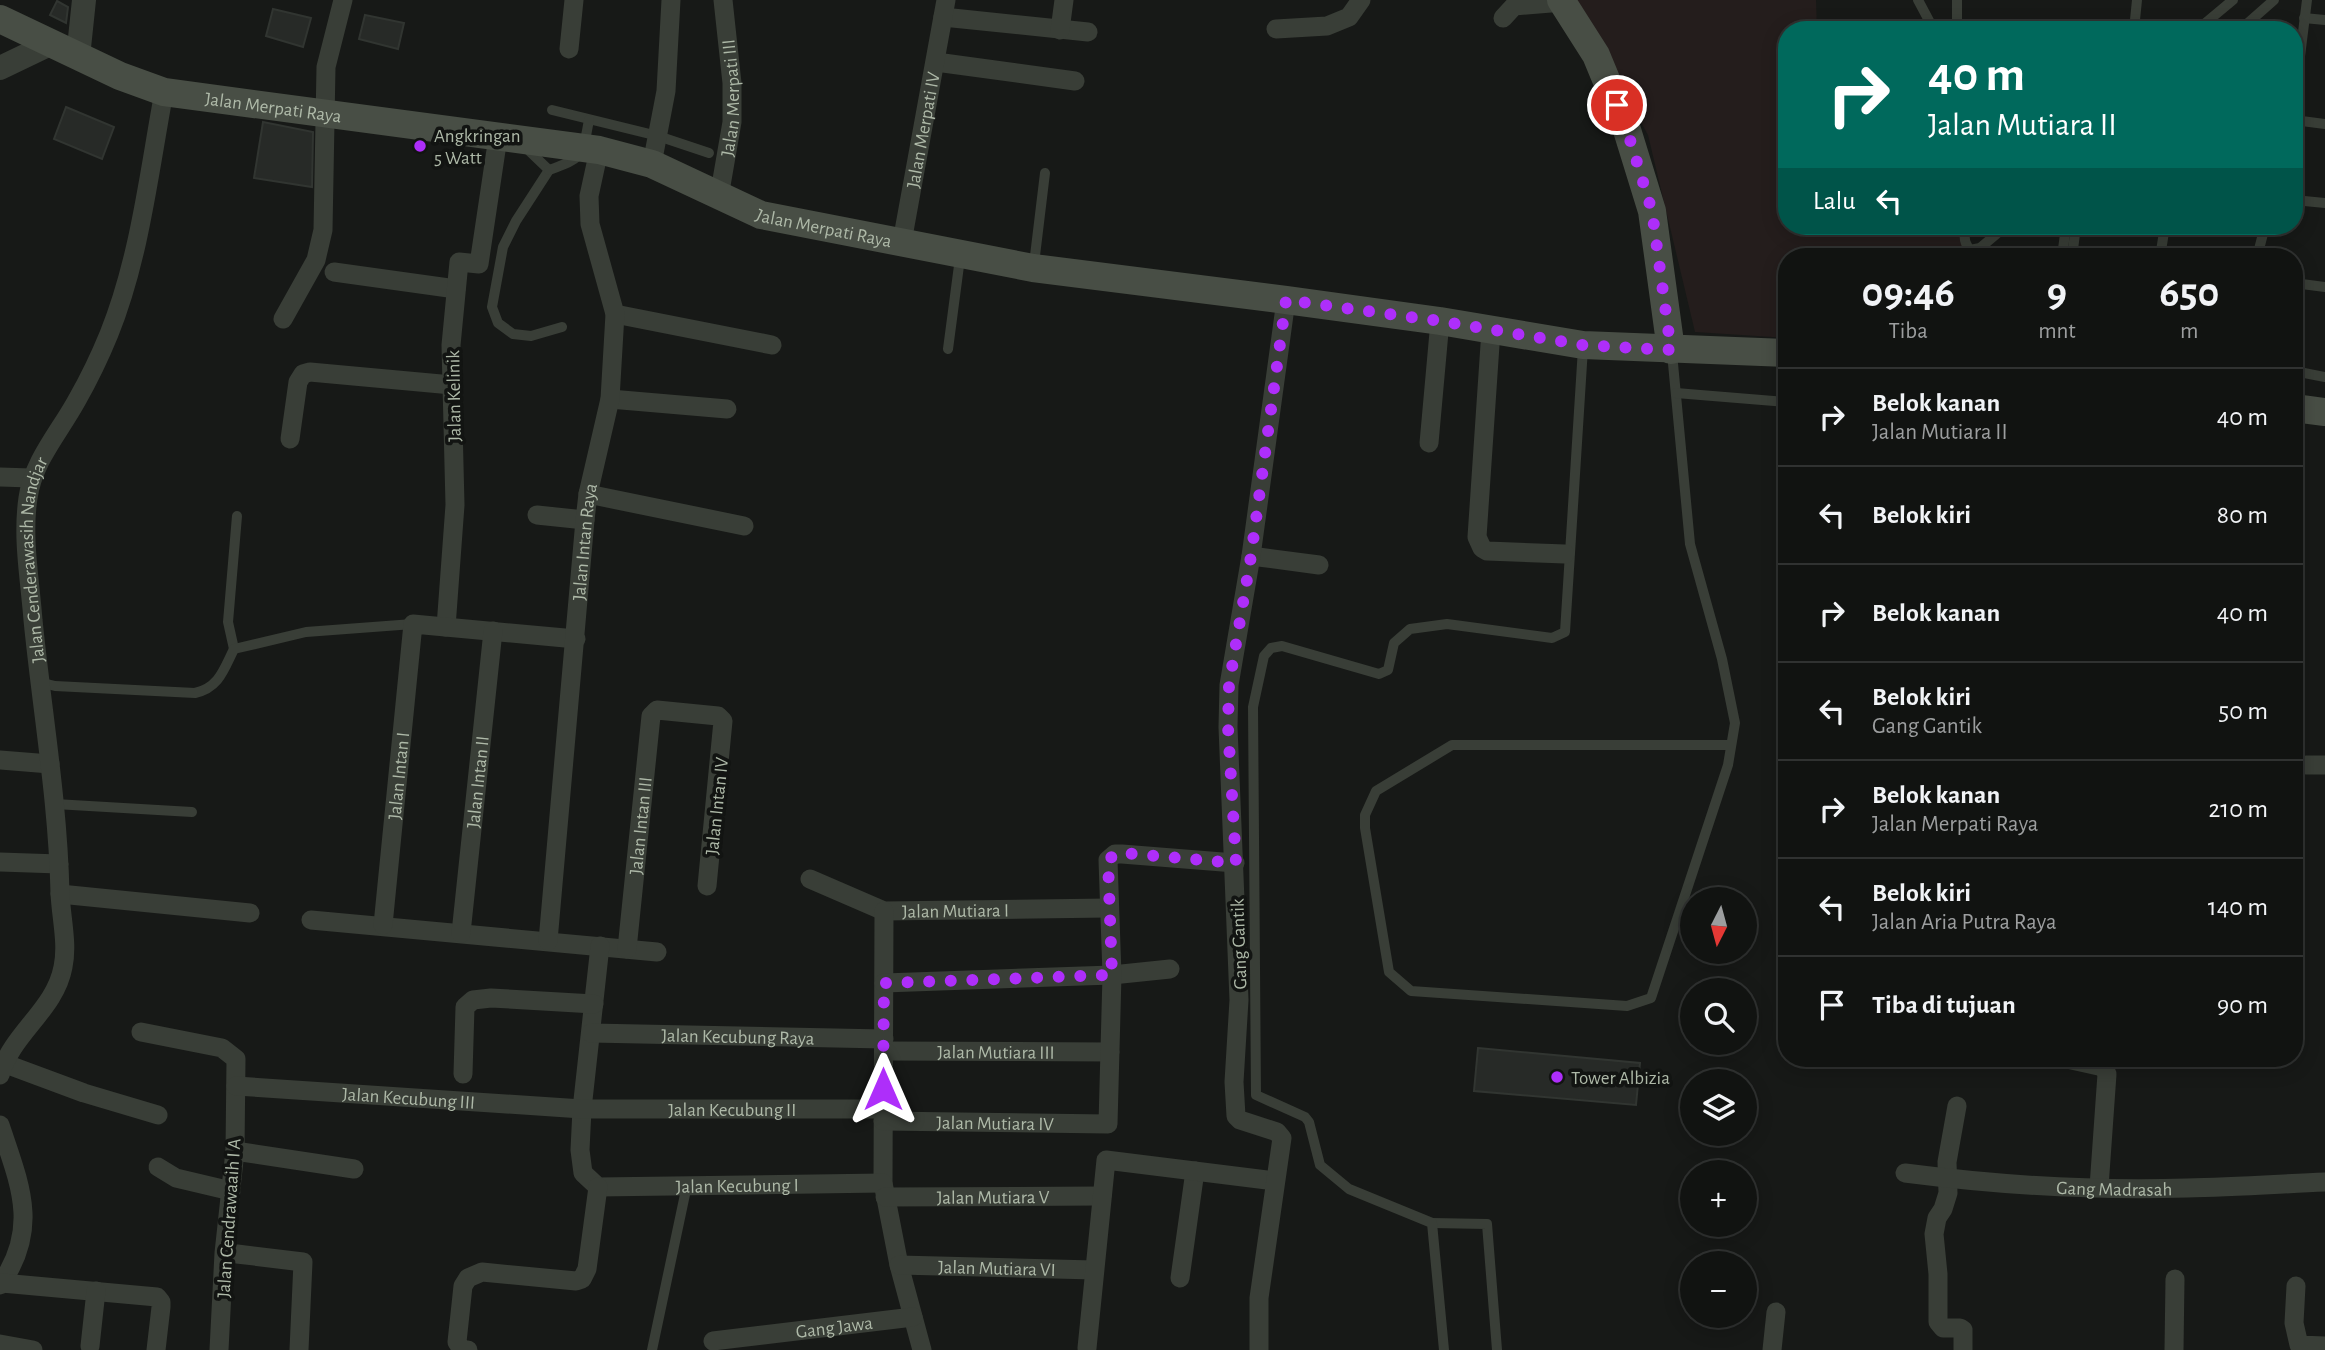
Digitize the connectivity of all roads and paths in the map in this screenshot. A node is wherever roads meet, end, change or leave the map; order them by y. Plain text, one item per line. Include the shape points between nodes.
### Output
1 (84, 0) edge
2 (343, 0) edge
3 (574, 0) edge
4 (671, 0) edge
5 (723, 0) edge
6 (1064, 0) edge
7 (1361, 0) edge
8 (1918, 0) edge
9 (1957, 0) edge
10 (2137, 0) edge
11 (2233, 0) edge
12 (2274, 0) edge
13 (2307, 0) edge
14 (1562, 1) edge
15 (945, 8) edge
16 (1503, 18) dead end
17 (2304, 18) junction
18 (0, 19) edge
19 (2325, 20) edge
20 (1929, 21) edge
21 (1957, 21) edge
22 (2135, 21) edge
23 (2208, 21) edge
24 (2251, 21) edge
25 (2303, 27) edge
26 (1276, 29) dead end
27 (1059, 30) junction
28 (1088, 32) dead end
29 (50, 44) junction
30 (569, 49) dead end
31 (78, 57) junction
32 (936, 62) junction
33 (0, 68) edge
34 (1075, 81) dead end
35 (164, 92) junction
36 (552, 110) dead end
37 (325, 114) junction
38 (2303, 121) edge
39 (2325, 124) edge
40 (658, 136) junction
41 (508, 138) junction
42 (591, 139) junction
43 (709, 153) dead end
44 (652, 164) junction
45 (549, 170) junction
46 (1045, 173) dead end
47 (719, 197) junction
48 (2303, 201) edge
49 (2325, 204) edge
50 (1995, 235) edge
51 (902, 242) junction
52 (1980, 248) edge
53 (961, 254) junction
54 (1033, 268) junction
55 (334, 272) dead end
56 (2303, 284) edge
57 (2325, 287) edge
58 (457, 289) junction
59 (1286, 300) junction
60 (615, 314) junction
61 (283, 319) dead end
62 (1440, 321) junction
63 (562, 327) dead end
64 (1491, 330) junction
65 (772, 345) dead end
66 (1583, 345) junction
67 (948, 349) dead end
68 (1671, 350) junction
69 (1778, 354) edge
70 (2303, 373) edge
71 (2325, 377) edge
72 (452, 385) junction
73 (1675, 393) junction
74 (610, 398) junction
75 (1778, 401) edge
76 (727, 409) dead end
77 (2303, 409) edge
78 (2325, 412) edge
79 (290, 439) dead end
80 (1429, 443) dead end
81 (0, 477) edge
82 (31, 478) junction
83 (588, 494) junction
84 (537, 514) dead end
85 (237, 516) dead end
86 (585, 520) junction
87 (744, 526) dead end
88 (1565, 554) dead end
89 (1251, 556) junction
90 (1320, 565) dead end
91 (413, 624) junction
92 (446, 627) junction
93 (492, 631) junction
94 (576, 639) junction
95 (234, 649) junction
96 (40, 682) junction
97 (724, 725) joint
98 (1731, 745) junction
99 (0, 760) edge
100 (51, 764) junction
101 (55, 804) junction
102 (191, 812) dead end
103 (0, 862) edge
104 (1236, 863) junction
105 (59, 864) junction
106 (810, 879) dead end
107 (707, 886) dead end
108 (60, 894) junction
109 (1108, 908) junction
110 (884, 911) junction
111 (250, 913) dead end
112 (311, 920) dead end
113 (383, 925) junction
114 (461, 933) junction
115 (548, 941) junction
116 (600, 946) junction
117 (627, 949) junction
118 (657, 952) dead end
119 (1170, 969) dead end
120 (1112, 975) junction
121 (884, 983) junction
122 (594, 1004) junction
123 (142, 1032) dead end
124 (591, 1033) junction
125 (884, 1045) junction
126 (1110, 1052) junction
127 (2103, 1067) edge
128 (2, 1069) edge
129 (463, 1074) dead end
130 (236, 1086) junction
131 (1957, 1106) dead end
132 (582, 1109) junction
133 (158, 1115) dead end
134 (883, 1115) junction
135 (0, 1125) edge
136 (235, 1151) junction
137 (158, 1167) dead end
138 (354, 1170) dead end
139 (1195, 1171) junction
140 (1905, 1173) dead end
141 (1948, 1179) junction
142 (1275, 1181) junction
143 (2325, 1182) edge
144 (595, 1185) junction
145 (687, 1185) junction
146 (2099, 1187) junction
147 (884, 1190) junction
148 (230, 1191) junction
149 (1102, 1196) junction
150 (1432, 1223) junction
151 (237, 1254) dead end
152 (899, 1265) junction
153 (1094, 1270) junction
154 (1180, 1278) dead end
155 (2175, 1279) dead end
156 (1, 1284) edge
157 (2296, 1286) dead end
158 (96, 1292) junction
159 (1776, 1312) dead end
160 (913, 1317) junction
161 (713, 1341) dead end
162 (0, 1344) edge
163 (90, 1346) dead end
164 (2325, 1346) edge
165 (1087, 1349) edge
166 (33, 1350) edge
167 (156, 1350) edge
168 (219, 1350) edge
169 (299, 1350) edge
170 (468, 1350) edge
171 (652, 1350) edge
172 (922, 1350) edge
173 (1259, 1350) edge
174 (1444, 1350) edge
175 (1497, 1350) edge
176 (1772, 1350) edge
177 (1964, 1350) edge
178 (2174, 1350) edge

1 - 31 street
2 - 37 street via 326,67
3 - 30 street
4 - 40 street via 666,91
5 - 47 street, Jalan Merpati III via 732,122
6 - 27 street
7 - 26 street via 1349,16 1327,26
8 - 20 lane
9 - 21 lane
10 - 22 lane
11 - 23 lane
12 - 24 lane
13 - 17 lane
14 - 16 street via 1514,6
14 - 68 main road via 1596,55 1627,130 1652,211
15 - 27 street
15 - 32 street, Jalan Merpati IV
17 - 19 lane
17 - 25 lane
18 - 29 main road, Jalan Merpati Raya
27 - 28 street
29 - 31 main road, Jalan Merpati Raya
29 - 33 street
31 - 35 main road, Jalan Merpati Raya
32 - 34 street
32 - 51 street, Jalan Merpati IV
35 - 37 main road, Jalan Merpati Raya
35 - 82 street, Jalan Cenderawasih Nandjar via 135,250 113,322 77,400
36 - 42 lane
37 - 41 main road, Jalan Merpati Raya
37 - 61 street via 323,230 316,260
38 - 39 lane
40 - 42 lane
40 - 43 lane
40 - 44 street
41 - 42 main road, Jalan Merpati Raya
41 - 45 lane
41 - 58 street, Jalan Kelinik via 479,264 459,262
42 - 44 main road, Jalan Merpati Raya
42 - 45 lane via 574,161
42 - 60 street, Jalan Intan Raya via 590,224
44 - 47 main road, Jalan Merpati Raya
45 - 63 lane via 503,247 492,307 498,323 513,334 531,336
46 - 54 lane
47 - 51 main road, Jalan Merpati Raya via 788,222
48 - 49 lane
50 - 52 lane
51 - 53 main road, Jalan Merpati Raya
53 - 54 main road, Jalan Merpati Raya
53 - 67 lane
54 - 59 main road, Jalan Merpati Raya
55 - 58 street
56 - 57 lane
58 - 72 street, Jalan Kelinik
59 - 62 main road, Jalan Merpati Raya
59 - 89 street, Gang Gantik
60 - 65 street
60 - 74 street, Jalan Intan Raya
62 - 64 main road, Jalan Merpati Raya
62 - 80 street
64 - 66 main road, Jalan Merpati Raya
64 - 88 street via 1479,544 1487,551
66 - 68 main road, Jalan Merpati Raya
66 - 150 lane via 1565,632 1552,638 1447,624 1410,629 1394,643 1388,670 1379,674 1282,646 1271,648 1264,656 1253,707 1256,1095 1305,1117 1320,1165 1349,1189
68 - 69 main road, Jalan Merpati Raya
68 - 73 lane
70 - 71 lane
72 - 79 street via 303,374
72 - 92 street, Jalan Kelinik via 455,505
73 - 75 lane
73 - 98 lane via 1690,544 1722,659 1735,723
74 - 76 street
74 - 83 street, Jalan Intan Raya
77 - 78 main road
81 - 82 street
82 - 96 street, Jalan Cenderawasih Nandjar via 26,536
83 - 86 street, Jalan Intan Raya
83 - 87 street
84 - 86 street
85 - 95 lane via 228,622
86 - 94 street, Jalan Intan Raya
89 - 90 street
89 - 104 street, Gang Gantik via 1229,685
91 - 92 street
91 - 95 lane via 306,632
91 - 113 street, Jalan Intan I
92 - 93 street
93 - 94 street
93 - 114 street, Jalan Intan II
94 - 115 street, Jalan Intan Raya
95 - 96 lane via 208,690 195,693
96 - 100 street, Jalan Cenderawasih Nandjar
97 - 107 street, Jalan Intan IV
97 - 117 street, Jalan Intan III via 718,716 662,709 651,716
98 - 98 lane via 1651,998 1627,1006 1411,991 1388,972 1365,828 1376,791 1452,745
99 - 100 street
100 - 101 street, Jalan Cenderawasih Nandjar
101 - 102 lane
101 - 105 street, Jalan Cenderawasih Nandjar
103 - 105 street
104 - 109 street via 1115,854 1108,860
104 - 142 street, Gang Gantik via 1236,1116 1281,1135
105 - 108 street, Jalan Cenderawasih Nandjar
106 - 110 street, Jalan Mutiara I
108 - 111 street
108 - 128 street, Jalan Cenderawasih Nandjar via 64,956 60,982 19,1036
109 - 110 street, Jalan Mutiara I
109 - 120 street
110 - 121 street
112 - 113 street
113 - 114 street
114 - 115 street
115 - 116 street
116 - 117 street
116 - 122 street
117 - 118 street
119 - 120 street
120 - 121 street
120 - 126 street
121 - 125 street
122 - 124 street
122 - 129 street via 473,1000 465,1007
123 - 130 street, Jalan Cendrawaaih I A via 228,1051 236,1059
124 - 125 street, Jalan Kecubung Raya
124 - 132 street
125 - 126 street, Jalan Mutiara III
125 - 134 street
126 - 134 street, Jalan Mutiara IV via 1108,1124
127 - 146 street via 2108,1073
128 - 133 street
130 - 132 street, Jalan Kecubung III
130 - 136 street, Jalan Cendrawaaih I A
131 - 141 street via 1945,1172
132 - 134 street, Jalan Kecubung II
132 - 144 street via 581,1168
134 - 147 street
135 - 156 street via 17,1178 24,1231
136 - 138 street
136 - 148 street, Jalan Cendrawaaih I A
137 - 148 street via 176,1178
139 - 142 street
139 - 149 street via 1106,1160
139 - 154 street
140 - 141 street, Gang Madrasah
141 - 146 street, Gang Madrasah
141 - 177 street via 1934,1234 1938,1322 1943,1328 1962,1330
142 - 173 street, Gang Gantik via 1259,1298
143 - 146 street, Gang Madrasah
144 - 145 street, Jalan Kecubung I
144 - 170 street via 587,1269 582,1279 482,1272 466,1280 457,1342 462,1350
145 - 147 street, Jalan Kecubung I
145 - 171 lane
147 - 149 street, Jalan Mutiara V
147 - 152 street
148 - 168 street, Jalan Cendrawaaih I A
149 - 153 street
150 - 174 lane
150 - 175 lane via 1487,1224
151 - 169 street via 303,1262
152 - 153 street, Jalan Mutiara VI
152 - 160 street
153 - 165 street
155 - 178 street
156 - 158 street
157 - 164 street via 2294,1323 2299,1345
158 - 163 street
158 - 167 street via 159,1299
159 - 176 street
160 - 161 street, Gang Jawa
160 - 172 street
162 - 166 street

